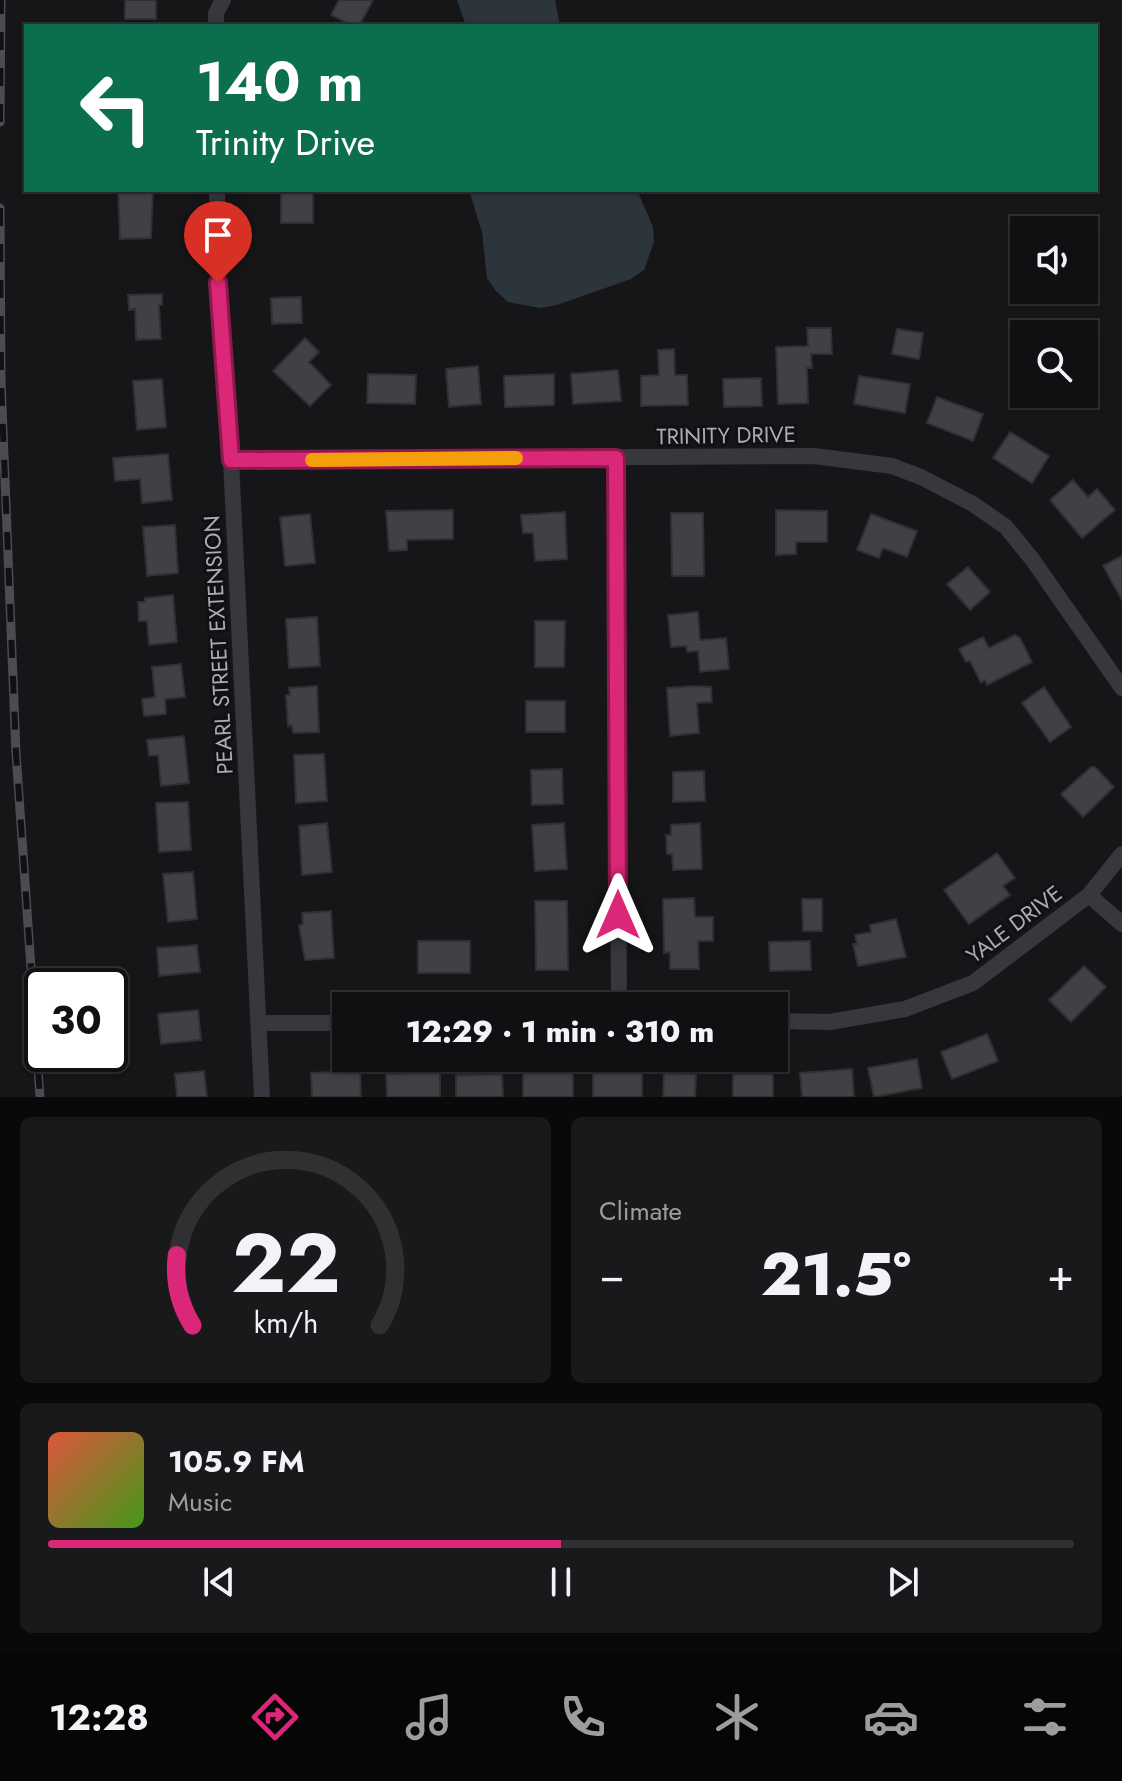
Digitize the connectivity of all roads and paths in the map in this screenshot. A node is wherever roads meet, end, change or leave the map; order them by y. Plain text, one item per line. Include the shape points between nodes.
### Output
1 (223, 0) edge
2 (216, 24) edge
3 (217, 192) edge
4 (616, 458) junction
5 (231, 460) junction
6 (1122, 688) edge
7 (1122, 854) edge
8 (1089, 895) junction
9 (1122, 924) edge
10 (619, 992) edge
11 (788, 1021) edge
12 (258, 1023) junction
13 (332, 1023) edge
14 (262, 1097) edge

1 - 2 street
3 - 5 street, PEARL STREET EXTENSION
4 - 5 street, TRINITY DRIVE
4 - 6 street, TRINITY DRIVE via 814,456 892,466 921,477 1006,527
4 - 10 street
5 - 12 street, PEARL STREET EXTENSION
7 - 8 street, YALE DRIVE
8 - 9 street
8 - 11 street, YALE DRIVE via 973,983 905,1009 830,1022
12 - 13 street
12 - 14 street, PEARL STREET EXTENSION

